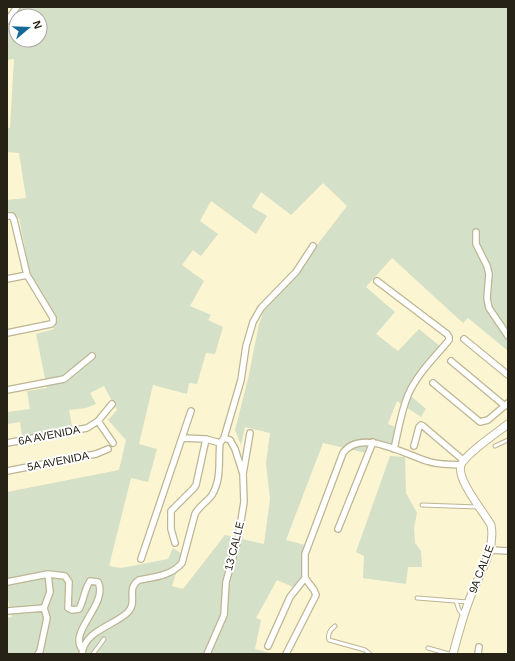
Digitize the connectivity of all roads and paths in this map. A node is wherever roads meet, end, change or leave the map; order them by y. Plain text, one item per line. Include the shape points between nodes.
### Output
1 (17, 7) edge
2 (7, 21) edge
3 (10, 216) edge
4 (476, 232) dead end
5 (313, 246) dead end
6 (27, 275) junction
7 (7, 280) edge
8 (377, 281) dead end
9 (7, 333) edge
10 (508, 336) edge
11 (464, 339) dead end
12 (92, 356) dead end
13 (451, 361) dead end
14 (508, 375) edge
15 (432, 383) dead end
16 (7, 390) edge
17 (112, 404) dead end
18 (506, 404) edge
19 (192, 411) dead end
20 (100, 419) junction
21 (508, 424) edge
22 (250, 433) dead end
23 (182, 438) junction
24 (206, 440) junction
25 (224, 440) junction
26 (508, 440) edge
27 (373, 442) junction
28 (7, 443) edge
29 (113, 443) dead end
30 (414, 446) dead end
31 (495, 446) dead end
32 (108, 449) dead end
33 (394, 449) junction
34 (462, 463) junction
35 (7, 472) edge
36 (242, 474) junction
37 (422, 505) dead end
38 (479, 507) junction
39 (338, 529) dead end
40 (175, 543) dead end
41 (490, 550) junction
42 (508, 551) edge
43 (141, 559) dead end
44 (48, 574) junction
45 (305, 578) junction
46 (7, 582) edge
47 (416, 598) dead end
48 (456, 601) junction
49 (468, 602) junction
50 (44, 608) junction
51 (7, 611) edge
52 (464, 615) junction
53 (335, 626) dead end
54 (104, 639) dead end
55 (268, 646) dead end
56 (479, 647) dead end
57 (428, 648) dead end
58 (82, 651) edge
59 (38, 654) edge
60 (93, 654) edge
61 (207, 654) edge
62 (286, 654) edge
63 (370, 654) edge
64 (449, 654) edge
65 (453, 654) edge
66 (478, 654) edge

1 - 2 street
3 - 6 street via 14,220
4 - 10 street via 476,244 489,274 487,298 490,308
5 - 25 street via 296,272 261,308 253,322 241,380
6 - 7 street
6 - 9 street via 53,322
8 - 33 street via 449,336 408,395
11 - 14 street
12 - 16 street via 64,379
13 - 18 street
15 - 18 street via 480,422 488,420
17 - 20 street
19 - 23 street
20 - 28 street, 6A AVENIDA via 91,426
20 - 29 street
21 - 34 street
22 - 36 street
23 - 24 street
23 - 43 street
24 - 25 street
24 - 40 street via 196,485 171,511
25 - 36 street, 13 CALLE via 232,441
25 - 58 street via 215,488 195,514 182,563 172,572 135,582 132,608 119,620 106,625 93,635
26 - 31 lane
27 - 33 street
27 - 39 street
27 - 45 street via 356,443 343,453 305,554
30 - 34 street via 421,425
32 - 35 street, 5A AVENIDA via 96,454
33 - 34 street via 428,462
34 - 38 street, 9A CALLE via 460,471
36 - 61 street, 13 CALLE via 244,502 238,539 226,582 224,615
37 - 38 lane
38 - 41 street, 9A CALLE via 491,525
41 - 42 street
41 - 49 street, 9A CALLE
44 - 46 street
44 - 50 street via 50,592
44 - 58 street via 65,576 68,579 68,608 72,610 79,609 90,581 98,582 98,599 80,634
45 - 55 street via 290,596
45 - 62 street via 316,595
47 - 48 lane
48 - 49 lane
48 - 52 lane via 461,614
49 - 52 street, 9A CALLE
50 - 51 street
50 - 59 street via 47,618
52 - 65 street, 9A CALLE
53 - 63 lane via 330,630 329,640 365,650
54 - 60 lane
56 - 66 street
57 - 64 lane

